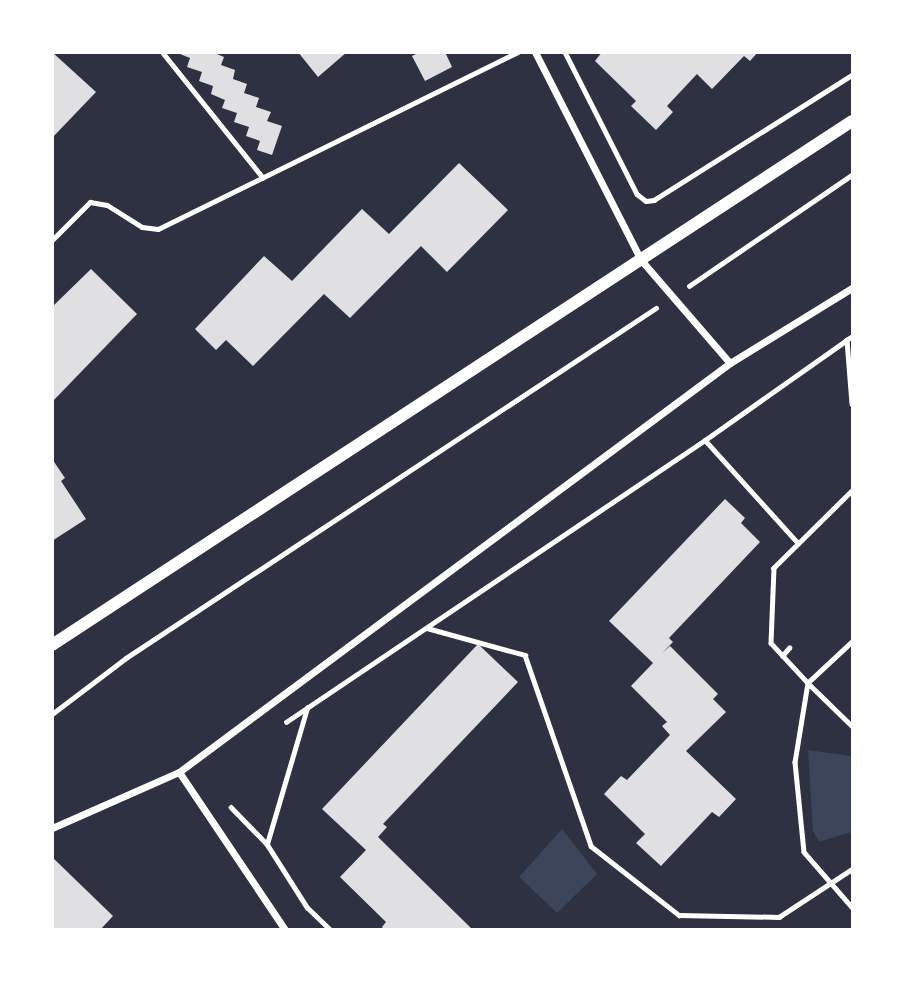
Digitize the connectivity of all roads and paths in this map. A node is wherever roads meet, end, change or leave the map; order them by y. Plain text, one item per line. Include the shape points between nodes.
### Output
1 (162, 52) edge
2 (518, 52) edge
3 (535, 52) edge
4 (565, 52) edge
5 (852, 75) edge
6 (852, 121) edge
7 (852, 175) edge
8 (263, 178) junction
9 (52, 240) edge
10 (641, 260) junction
11 (852, 288) edge
12 (675, 296) junction
13 (850, 339) edge
14 (730, 363) junction
15 (852, 393) edge
16 (852, 404) edge
17 (705, 440) junction
18 (852, 491) edge
19 (798, 543) junction
20 (426, 628) junction
21 (852, 642) edge
22 (52, 645) edge
23 (789, 648) dead end
24 (782, 656) junction
25 (808, 683) junction
26 (307, 708) junction
27 (52, 714) edge
28 (852, 726) edge
29 (276, 729) dead end
30 (179, 772) junction
31 (221, 797) dead end
32 (52, 828) edge
33 (267, 845) junction
34 (852, 869) edge
35 (833, 884) junction
36 (852, 907) edge
37 (285, 929) edge
38 (331, 929) edge

1 - 8 lane
2 - 8 lane
3 - 10 street
4 - 5 path via 637,194 646,201
6 - 10 street
7 - 12 path
8 - 9 lane via 158,229 142,228 107,205 90,202
10 - 12 street
10 - 22 street
11 - 14 street
12 - 14 street
12 - 27 path via 126,658
13 - 15 path
13 - 17 path
14 - 30 street
15 - 16 path
17 - 19 path
17 - 20 path
18 - 19 path
19 - 24 path via 774,568 771,643
20 - 26 path
20 - 35 path via 525,655 591,846 679,915 779,917
21 - 25 path
23 - 24 path
24 - 25 path
25 - 28 path
25 - 35 path via 794,762 804,852
26 - 29 path
26 - 33 path
30 - 32 street
30 - 37 street
31 - 33 path
33 - 38 path via 307,907
34 - 35 path
35 - 36 path

